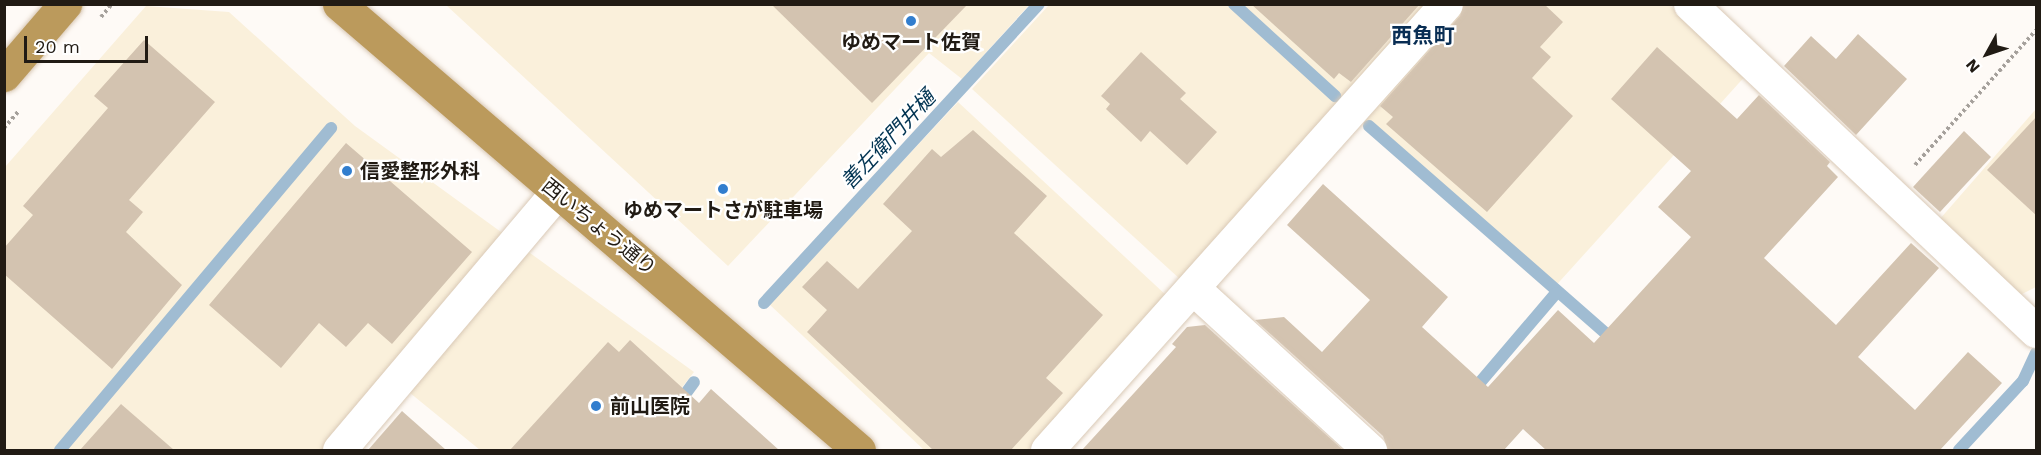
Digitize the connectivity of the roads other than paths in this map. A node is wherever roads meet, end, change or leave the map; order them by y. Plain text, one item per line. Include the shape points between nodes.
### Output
1 (65, 4) edge
2 (339, 4) edge
3 (1446, 4) edge
4 (1690, 4) edge
5 (4, 75) edge
6 (556, 193) junction
7 (1194, 289) junction
8 (2033, 322) edge
9 (339, 450) edge
10 (859, 450) edge
11 (1047, 450) edge
12 (1370, 450) edge

1 - 5 highway
2 - 6 highway, 西いちょう通り
3 - 7 street
4 - 8 street
6 - 9 street
6 - 10 highway, 西いちょう通り
7 - 11 street
7 - 12 street

